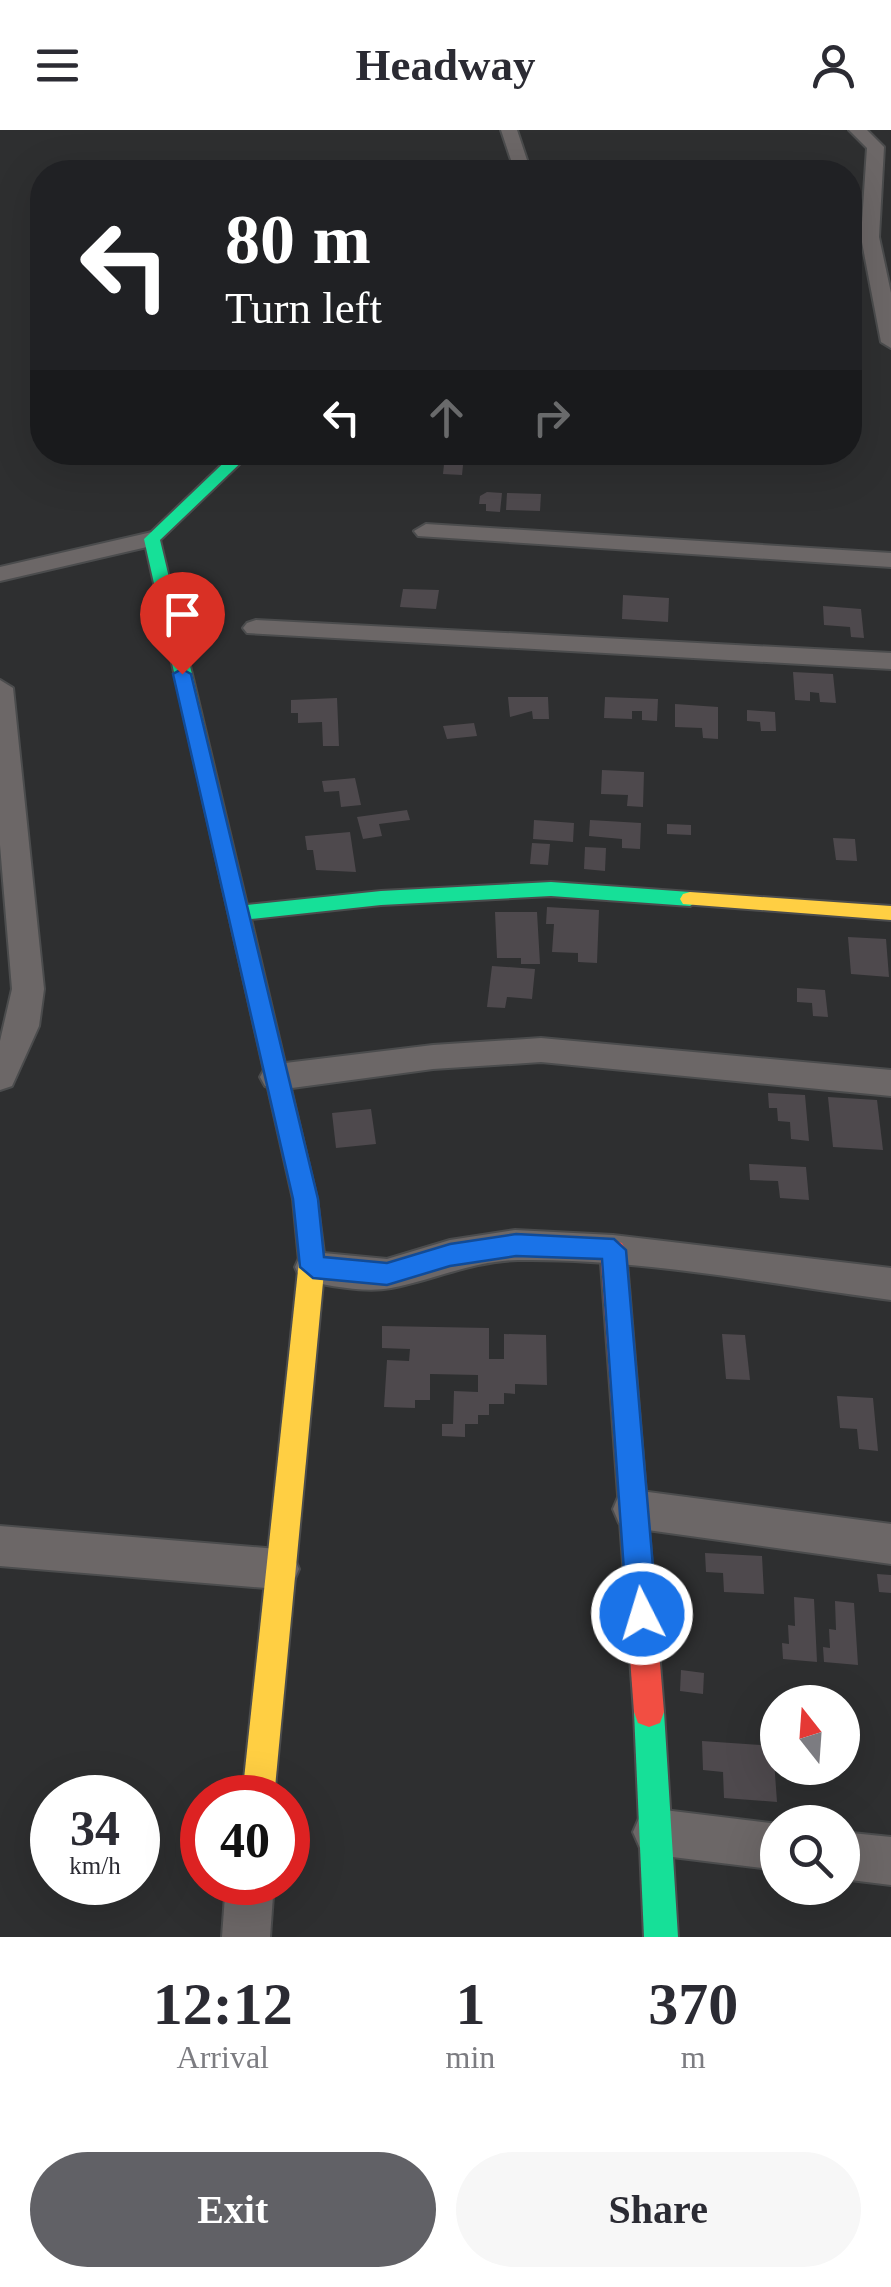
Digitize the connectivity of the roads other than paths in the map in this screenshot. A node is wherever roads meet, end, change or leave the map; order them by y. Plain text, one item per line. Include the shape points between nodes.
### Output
1 (509, 130) edge
2 (857, 130) edge
3 (519, 160) edge
4 (891, 342) edge
5 (231, 465) edge
6 (426, 531) dead end
7 (152, 539) junction
8 (891, 560) edge
9 (0, 574) edge
10 (256, 628) dead end
11 (891, 661) edge
12 (0, 688) edge
13 (237, 913) junction
14 (891, 913) edge
15 (0, 1077) edge
16 (278, 1077) junction
17 (891, 1083) edge
18 (614, 1250) junction
19 (313, 1267) junction
20 (891, 1284) edge
21 (633, 1509) junction
22 (891, 1544) edge
23 (0, 1546) edge
24 (278, 1569) junction
25 (260, 1775) edge
26 (656, 1832) junction
27 (760, 1845) edge
28 (860, 1857) edge
29 (891, 1861) edge
30 (248, 1905) edge
31 (246, 1937) edge
32 (660, 1937) edge

1 - 3 street
2 - 4 street via 876,146 870,237
5 - 7 street
6 - 8 street
7 - 9 street
7 - 13 street
10 - 11 street
12 - 15 street via 28,989 24,1026
13 - 14 street via 551,889
13 - 16 street
16 - 17 street via 540,1050
16 - 19 street
18 - 19 street via 516,1245 387,1274
18 - 20 street
18 - 21 street
19 - 24 street
21 - 22 street
21 - 26 street
23 - 24 street
24 - 25 street
26 - 27 street
26 - 32 street
28 - 29 street
30 - 31 street

